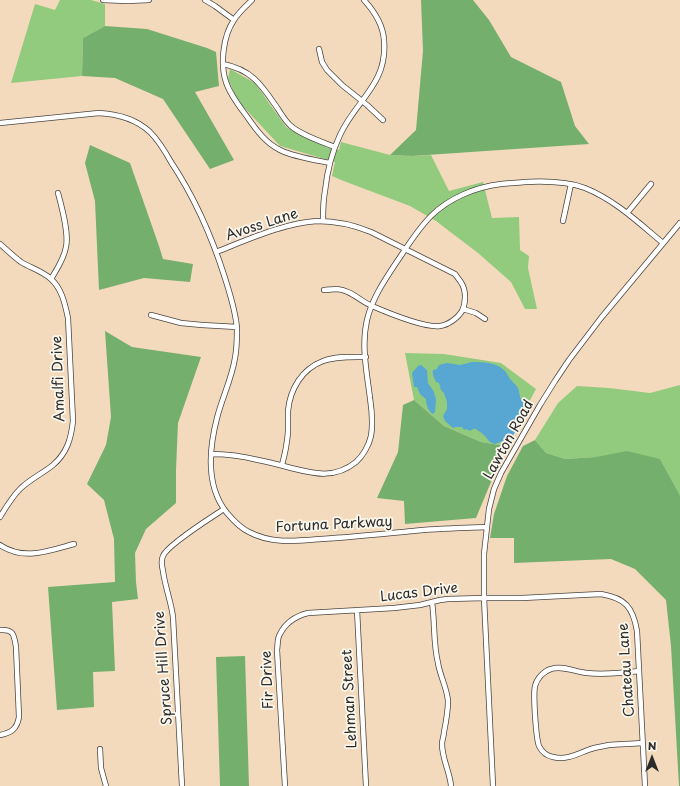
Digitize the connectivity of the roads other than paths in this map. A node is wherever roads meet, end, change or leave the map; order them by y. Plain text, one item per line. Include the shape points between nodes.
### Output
1 (103, 0) edge
2 (148, 0) edge
3 (205, 0) edge
4 (252, 0) edge
5 (364, 0) edge
6 (234, 20) junction
7 (319, 49) dead end
8 (223, 64) junction
9 (362, 101) junction
10 (383, 120) dead end
11 (0, 123) edge
12 (335, 147) junction
13 (330, 163) junction
14 (571, 184) junction
15 (651, 184) dead end
16 (58, 193) dead end
17 (627, 213) junction
18 (323, 221) junction
19 (563, 221) dead end
20 (680, 223) edge
21 (663, 243) junction
22 (0, 244) edge
23 (406, 249) junction
24 (216, 252) junction
25 (51, 279) junction
26 (324, 290) dead end
27 (371, 306) junction
28 (463, 309) junction
29 (151, 315) dead end
30 (485, 319) dead end
31 (236, 327) junction
32 (366, 357) junction
33 (211, 454) junction
34 (282, 465) junction
35 (224, 509) junction
36 (0, 516) edge
37 (486, 528) junction
38 (74, 544) dead end
39 (0, 545) edge
40 (484, 598) junction
41 (432, 602) junction
42 (357, 610) junction
43 (0, 630) edge
44 (639, 671) junction
45 (0, 735) edge
46 (642, 743) junction
47 (100, 749) dead end
48 (106, 786) edge
49 (182, 786) edge
50 (284, 786) edge
51 (366, 786) edge
52 (451, 786) edge
53 (493, 786) edge
54 (645, 786) edge

1 - 2 street
3 - 6 street
4 - 6 street
5 - 9 street via 380,24 385,50 380,74
6 - 8 street via 225,42
7 - 9 street via 327,70
8 - 12 street via 253,76 292,127
8 - 13 street via 225,81 229,89 242,110 270,144 293,155
9 - 10 street
9 - 12 street
11 - 24 street, Fortuna Parkway via 99,113 123,117 138,124 150,132 180,176
12 - 13 street
13 - 18 street via 324,192
14 - 17 street via 598,194
14 - 19 street
14 - 23 street via 502,184 461,196 431,216
15 - 17 street
16 - 25 street via 67,242 60,265
17 - 21 street
18 - 23 street, Avoss Lane via 362,228
18 - 24 street, Avoss Lane via 295,224
20 - 21 street, Lawton Road
21 - 37 street, Lawton Road via 601,318 555,381 501,473 494,489
22 - 25 street, Amalfi Drive via 10,254
23 - 27 street via 378,290
23 - 28 street, Avoss Lane via 455,274 464,292
24 - 31 street, Fortuna Parkway via 230,294
25 - 36 street, Amalfi Drive via 66,305 68,318 72,433 63,455 20,489
26 - 27 street via 337,289 355,295
27 - 28 street via 430,326 448,323 458,317
27 - 32 street via 365,336
28 - 30 street
29 - 31 street via 181,323
31 - 33 street, Fortuna Parkway via 235,359 217,418
32 - 34 street via 323,361 301,376 291,394 286,452
32 - 34 street via 372,420 371,436 362,455 346,469 322,475
33 - 34 street via 234,455
33 - 35 street, Fortuna Parkway via 212,482
35 - 37 street, Fortuna Parkway via 246,531 272,540 316,540 415,530
35 - 49 street, Spruce Hill Drive via 166,550 162,561 162,572 172,605
37 - 40 street, Lawton Road
38 - 39 street via 30,554 17,553
40 - 41 street, Lucas Drive
40 - 44 street, Chateau Lane via 601,594 612,596 627,605 635,619
40 - 53 street, Lawton Road
41 - 42 street, Lucas Drive
41 - 52 street via 438,664 448,700 448,715 442,744
42 - 50 street, Fir Drive via 300,615 289,622 280,634 277,650
42 - 51 street, Lehman Street
43 - 45 street via 11,632 14,636 19,717 18,724 12,731
44 - 46 street, Chateau Lane
44 - 46 street via 597,674 552,668 538,679 534,693 537,739 542,752 548,755 560,759 570,758 594,748
46 - 54 street, Chateau Lane
47 - 48 street via 101,768

